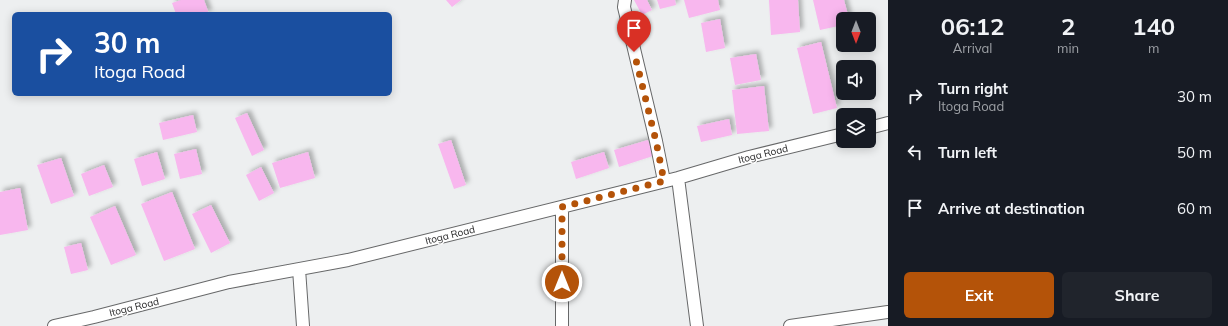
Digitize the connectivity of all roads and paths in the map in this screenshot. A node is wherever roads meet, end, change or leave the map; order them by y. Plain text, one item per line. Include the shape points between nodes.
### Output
1 (625, 0) edge
2 (888, 123) edge
3 (876, 126) edge
4 (836, 136) edge
5 (678, 178) junction
6 (664, 181) junction
7 (562, 207) junction
8 (299, 269) junction
9 (888, 312) edge
10 (95, 322) edge
11 (54, 326) edge
12 (303, 326) edge
13 (562, 326) edge
14 (697, 326) edge
15 (790, 326) edge

1 - 6 street via 624,8
2 - 3 street
4 - 5 street, Itoga Road via 749,156
5 - 6 street, Itoga Road
5 - 14 street
6 - 7 street, Itoga Road
7 - 8 street, Itoga Road via 348,260
7 - 13 street
8 - 10 street, Itoga Road via 229,282
8 - 12 street
9 - 15 street
10 - 11 street, Itoga Road

